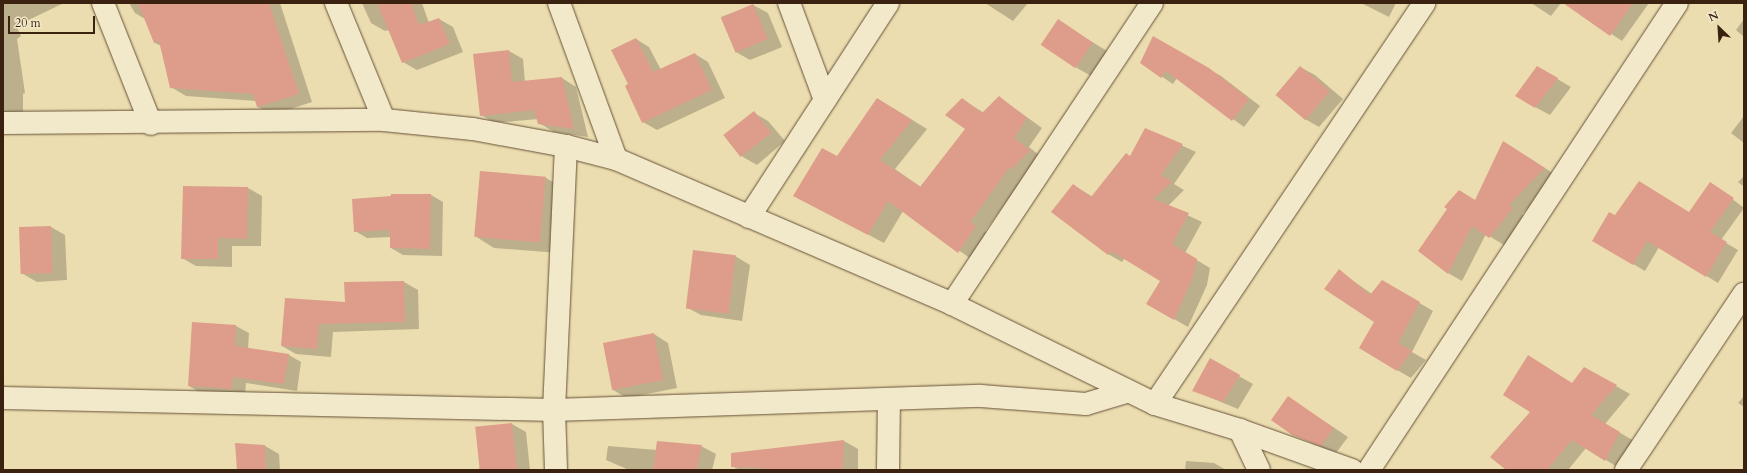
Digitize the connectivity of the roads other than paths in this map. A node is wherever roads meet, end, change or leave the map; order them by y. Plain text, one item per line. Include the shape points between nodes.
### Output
1 (103, 3) edge
2 (336, 3) edge
3 (560, 3) edge
4 (789, 3) edge
5 (888, 3) edge
6 (1152, 3) edge
7 (1424, 3) edge
8 (1677, 3) edge
9 (825, 100) junction
10 (384, 120) junction
11 (3, 123) edge
12 (151, 124) junction
13 (566, 146) junction
14 (616, 159) junction
15 (749, 217) junction
16 (1744, 294) edge
17 (952, 304) junction
18 (1126, 392) junction
19 (3, 398) edge
20 (889, 399) junction
21 (1155, 404) junction
22 (554, 410) junction
23 (1240, 430) junction
24 (556, 470) edge
25 (888, 470) edge
26 (1260, 470) edge
27 (1352, 470) edge
28 (1369, 470) edge
29 (1626, 470) edge

1 - 12 street
2 - 10 street
3 - 14 street
4 - 9 street
5 - 9 street
6 - 17 street
7 - 21 street
8 - 28 street
9 - 15 street
10 - 12 street
10 - 13 street via 473,129
11 - 12 street
13 - 14 street
13 - 22 street
14 - 15 street
15 - 17 street
16 - 29 street
17 - 18 street
18 - 20 street via 1086,404 981,396
18 - 21 street
19 - 22 street
20 - 22 street
20 - 25 street
21 - 23 street
22 - 24 street
23 - 26 street
23 - 27 street

